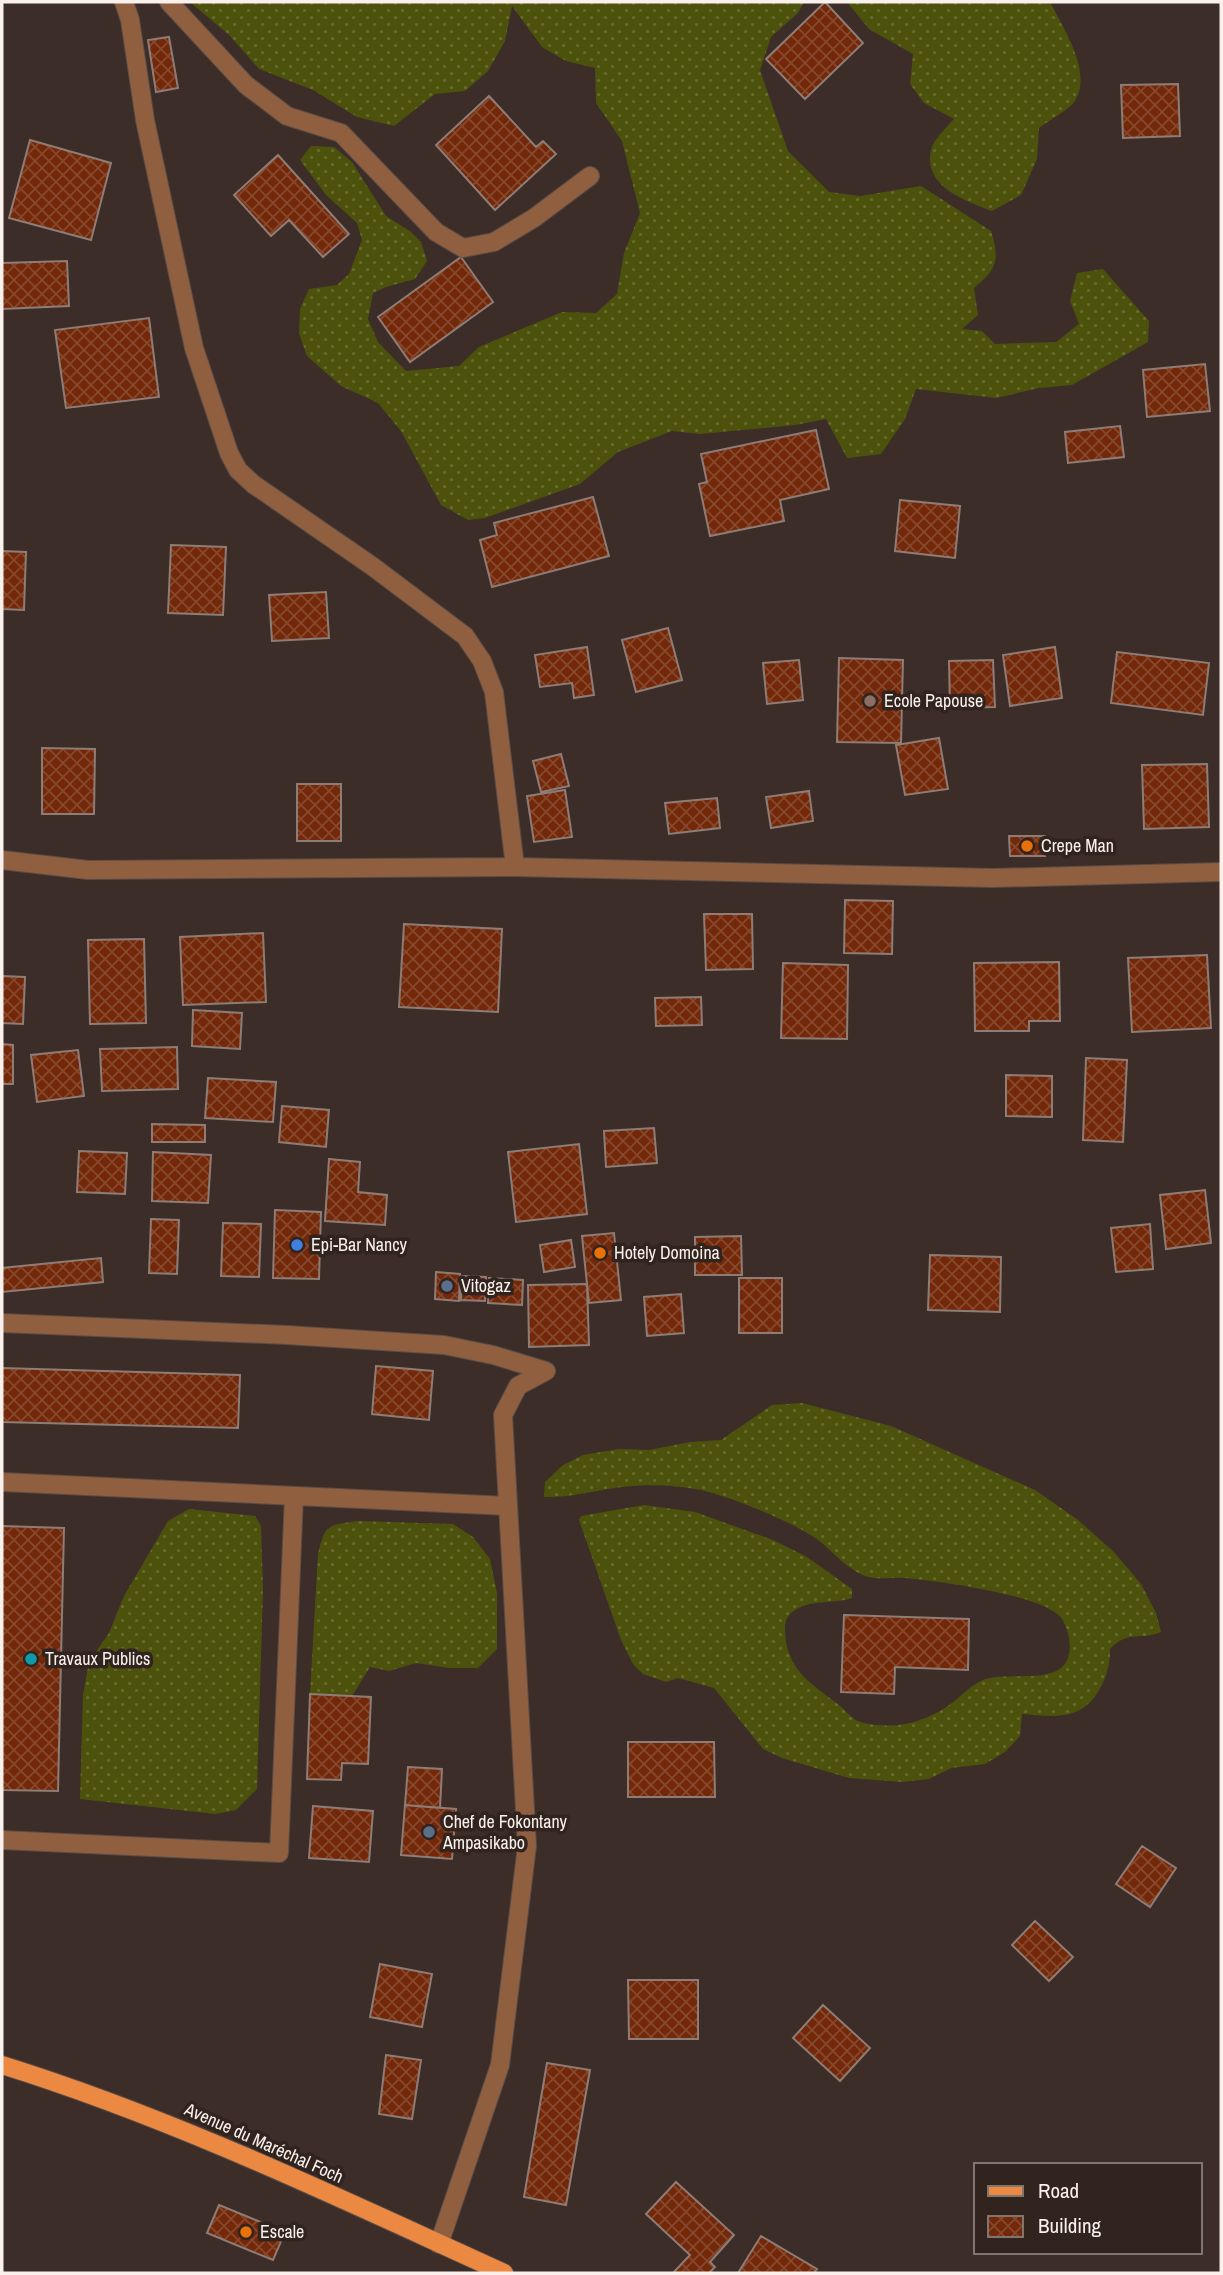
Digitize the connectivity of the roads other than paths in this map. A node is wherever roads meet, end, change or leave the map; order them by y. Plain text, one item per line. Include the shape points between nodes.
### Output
1 (124, 2) edge
2 (169, 2) edge
3 (590, 176) dead end
4 (2, 860) edge
5 (515, 867) junction
6 (1221, 872) edge
7 (2, 1324) edge
8 (2, 1482) edge
9 (294, 1496) junction
10 (508, 1506) junction
11 (2, 1840) edge
12 (2, 2065) edge
13 (439, 2244) junction
14 (504, 2273) edge

1 - 5 street via 194,348 229,453 238,470 254,484 465,636 482,661 494,692
2 - 3 street via 246,85 287,116 341,133 436,232 463,247 494,242
4 - 5 street via 88,870
5 - 6 street via 993,878
7 - 10 street via 444,1345 546,1371 518,1386 503,1415
8 - 9 street
9 - 10 street
9 - 11 street via 279,1853
10 - 13 street via 527,1846 500,2065
12 - 13 main road, Avenue du Maréchal Foch via 201,2137
13 - 14 main road, Avenue du Maréchal Foch

